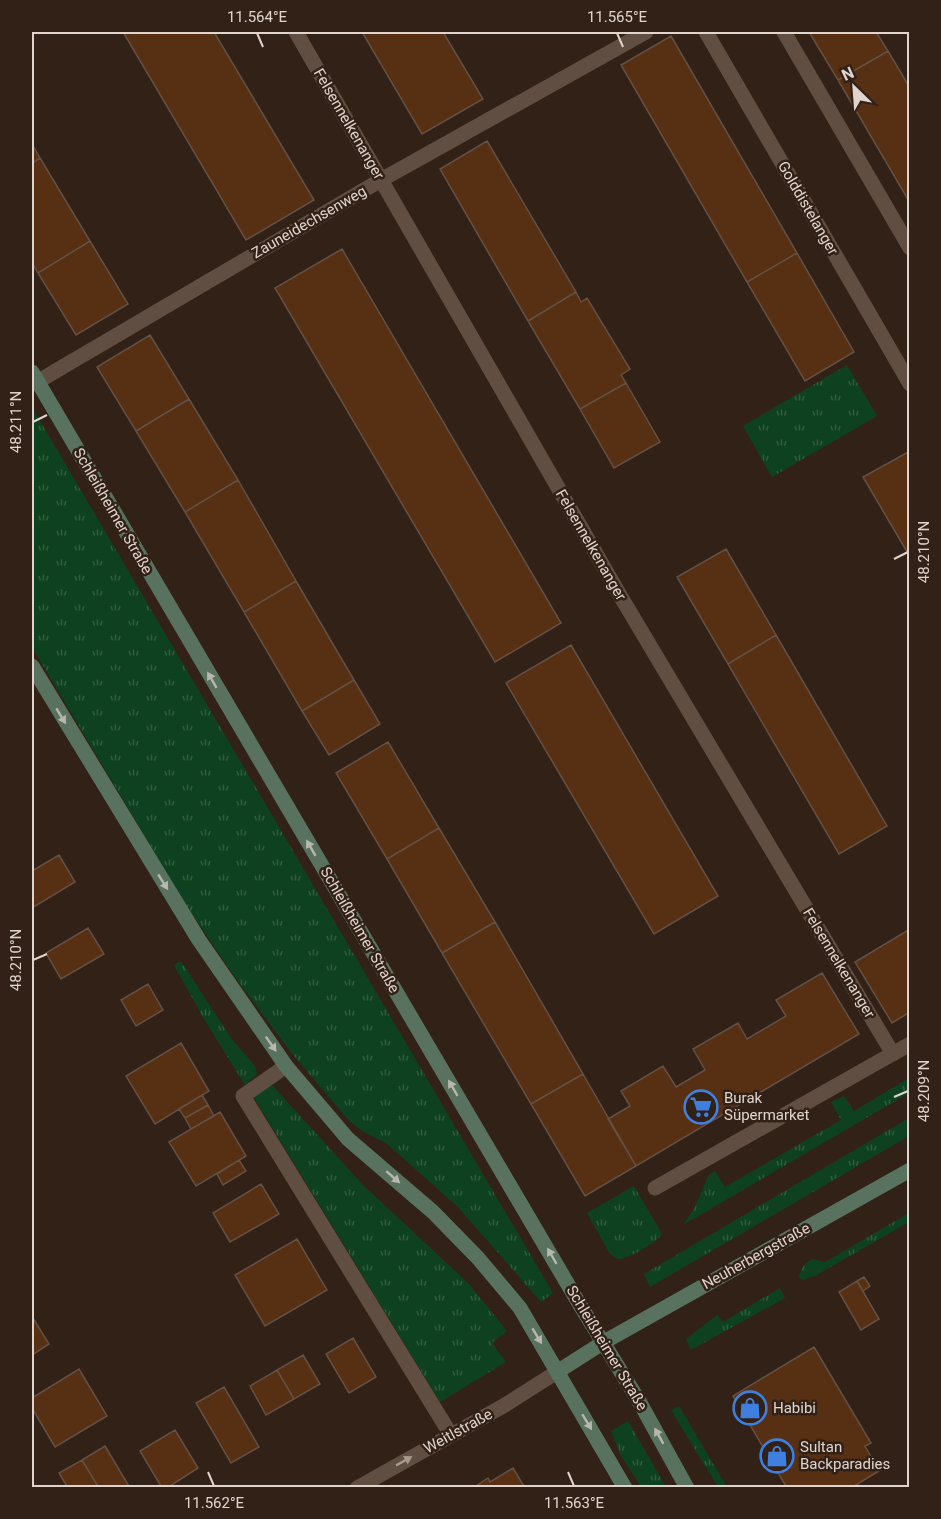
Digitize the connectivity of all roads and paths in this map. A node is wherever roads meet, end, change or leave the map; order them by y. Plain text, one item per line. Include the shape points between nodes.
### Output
1 (296, 32) edge
2 (646, 32) edge
3 (706, 32) edge
4 (784, 32) edge
5 (381, 180) junction
6 (909, 248) edge
7 (34, 377) edge
8 (909, 384) edge
9 (32, 666) edge
10 (909, 1044) edge
11 (893, 1054) junction
12 (286, 1066) junction
13 (909, 1170) edge
14 (655, 1188) dead end
15 (604, 1342) junction
16 (557, 1372) junction
17 (451, 1434) junction
18 (357, 1488) edge
19 (625, 1488) edge
20 (687, 1488) edge

1 - 5 street, Felsennelkenanger
2 - 5 street, Zauneidechsenweg
3 - 8 street, Golddistelanger
4 - 6 street
5 - 7 street, Zauneidechsenweg
5 - 11 street, Felsennelkenanger via 621,597
15 -> 7 main road, Schleißheimer Straße
9 -> 12 main road via 199,940
10 - 11 street
11 - 14 street
12 -> 16 main road via 348,1139 433,1212 478,1257 520,1308
12 - 17 street via 243,1096
13 - 15 main road, Neuherbergstraße
15 - 16 main road, Neuherbergstraße
20 -> 15 main road, Schleißheimer Straße
16 - 17 street, Weitlstraße
16 -> 19 main road
18 -> 17 street, Weitlstraße

